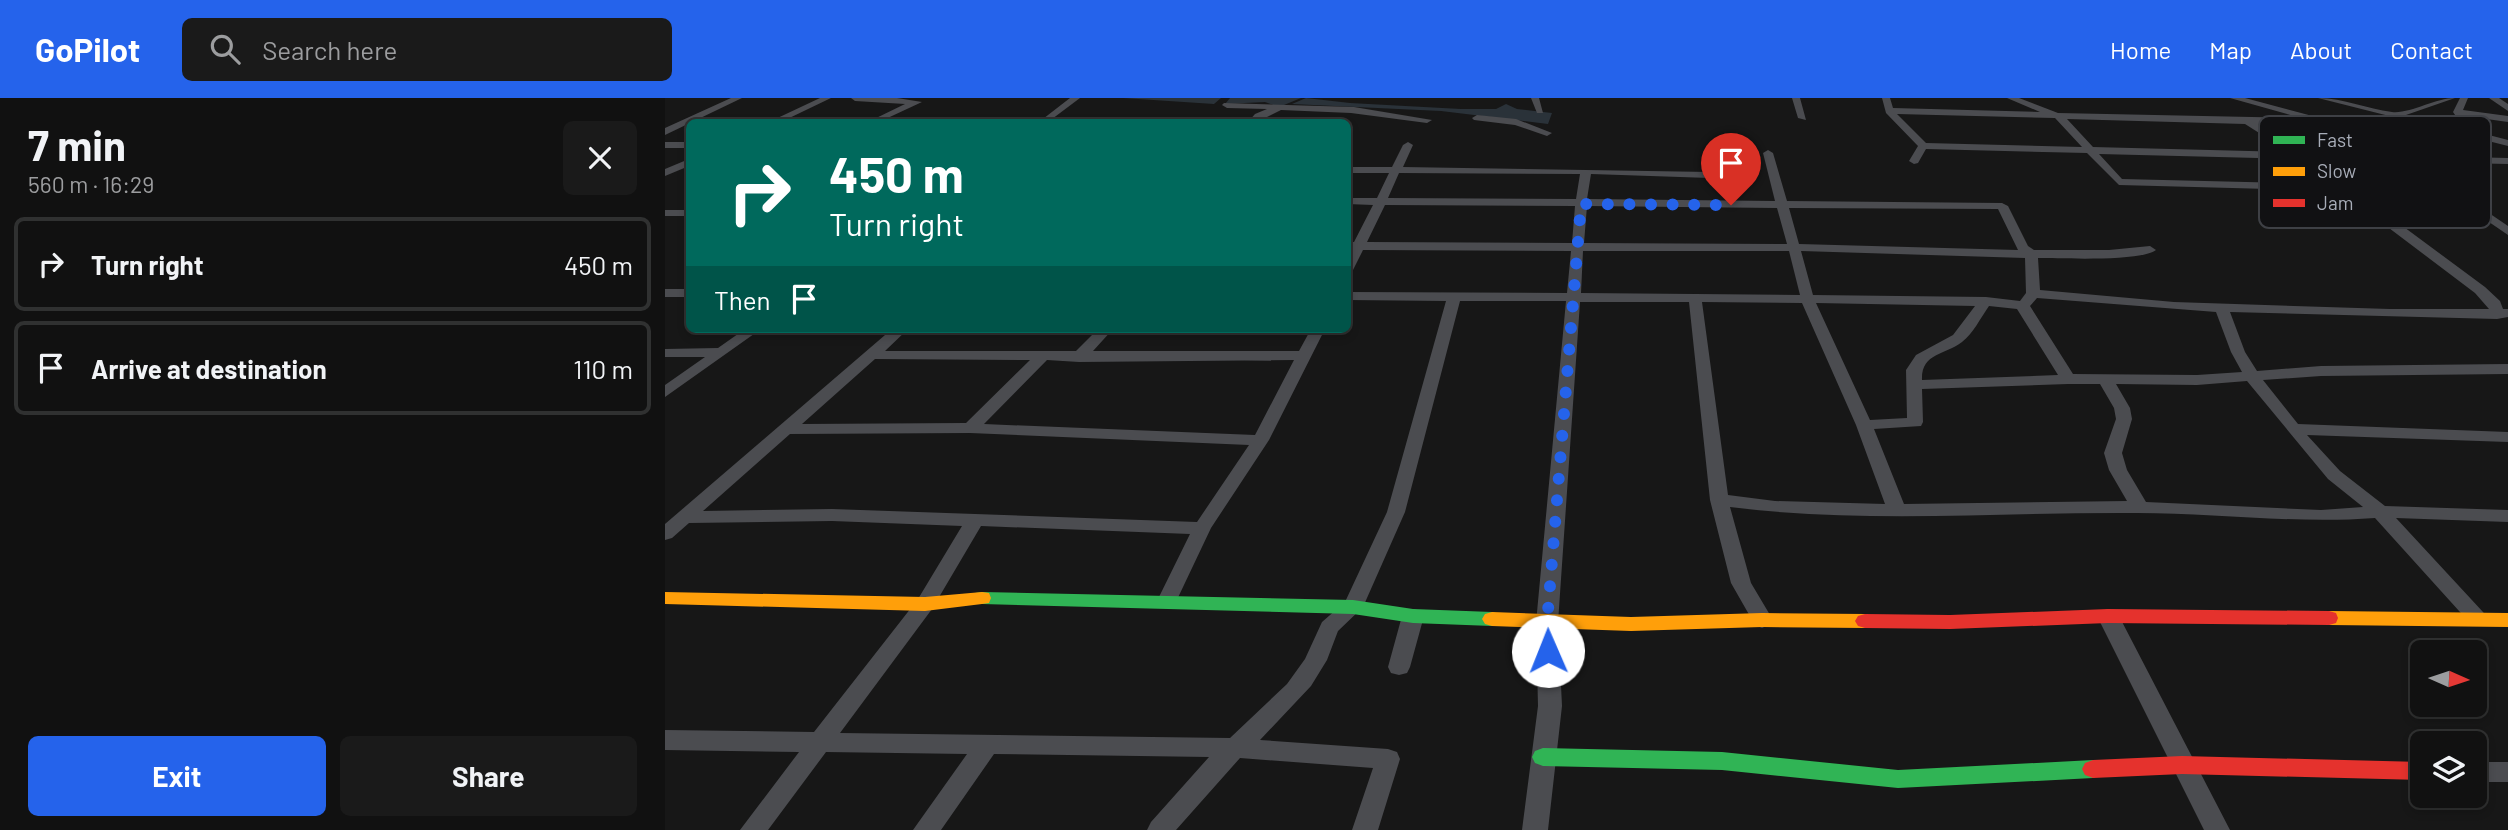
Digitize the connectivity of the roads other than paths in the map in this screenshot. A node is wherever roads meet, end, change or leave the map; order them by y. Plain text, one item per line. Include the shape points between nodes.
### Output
1 (738, 98) edge
2 (840, 98) edge
3 (855, 98) edge
4 (1076, 98) edge
5 (1303, 98) edge
6 (1535, 98) edge
7 (1796, 98) edge
8 (1886, 98) edge
9 (2011, 98) edge
10 (2234, 98) edge
11 (2322, 98) edge
12 (2451, 98) edge
13 (2464, 98) edge
14 (2493, 98) edge
15 (822, 100) edge
16 (921, 100) edge
17 (1227, 105) dead end
18 (1280, 108) junction
19 (2508, 108) edge
20 (1540, 111) dead end
21 (1889, 111) junction
22 (2458, 112) junction
23 (2303, 116) edge
24 (2396, 116) joint
25 (2461, 116) edge
26 (2487, 116) edge
27 (2060, 117) junction
28 (1476, 118) dead end
29 (1803, 118) dead end
30 (693, 119) edge
31 (781, 119) edge
32 (879, 119) edge
33 (1047, 119) edge
34 (1255, 119) edge
35 (1427, 120) dead end
36 (2247, 121) junction
37 (2259, 121) edge
38 (686, 122) edge
39 (2259, 129) edge
40 (665, 132) edge
41 (1547, 133) dead end
42 (665, 145) edge
43 (686, 145) edge
44 (1408, 145) dead end
45 (1923, 146) junction
46 (2092, 151) junction
47 (1768, 153) dead end
48 (2259, 156) edge
49 (1915, 161) dead end
50 (686, 163) edge
51 (2491, 164) edge
52 (2508, 168) edge
53 (1351, 170) edge
54 (1396, 171) junction
55 (1586, 171) junction
56 (665, 173) edge
57 (1710, 175) dead end
58 (2259, 186) edge
59 (1351, 201) edge
60 (1381, 201) junction
61 (1581, 204) junction
62 (1782, 205) junction
63 (665, 213) edge
64 (686, 213) edge
65 (2491, 219) edge
66 (2397, 228) edge
67 (2508, 231) edge
68 (1353, 246) edge
69 (1578, 247) junction
70 (1793, 248) junction
71 (2150, 250) dead end
72 (2031, 254) junction
73 (665, 293) edge
74 (686, 293) edge
75 (1351, 296) edge
76 (1454, 297) junction
77 (1575, 298) junction
78 (1695, 299) junction
79 (1808, 300) junction
80 (2028, 300) junction
81 (1986, 301) junction
82 (2221, 308) junction
83 (2503, 314) edge
84 (748, 333) edge
85 (897, 333) edge
86 (1102, 333) edge
87 (1316, 333) edge
88 (721, 352) junction
89 (665, 353) edge
90 (872, 355) junction
91 (1042, 356) junction
92 (1305, 356) junction
93 (1079, 357) junction
94 (2508, 369) edge
95 (2253, 378) junction
96 (2068, 379) junction
97 (2106, 380) junction
98 (1914, 384) junction
99 (665, 391) edge
100 (1864, 425) junction
101 (970, 428) junction
102 (788, 429) junction
103 (2293, 429) junction
104 (2508, 438) edge
105 (1261, 440) junction
106 (1719, 500) junction
107 (2140, 507) junction
108 (1896, 510) junction
109 (2380, 512) junction
110 (686, 516) junction
111 (2508, 516) edge
112 (975, 520) junction
113 (1202, 528) junction
114 (665, 534) edge
115 (665, 598) edge
116 (1167, 601) junction
117 (925, 604) junction
118 (1353, 607) junction
119 (1413, 616) junction
120 (2108, 616) junction
121 (2476, 617) junction
122 (1762, 620) junction
123 (2508, 620) edge
124 (1547, 623) junction
125 (1399, 667) dead end
126 (665, 740) edge
127 (820, 744) junction
128 (987, 745) junction
129 (1234, 748) junction
130 (1543, 757) junction
131 (2182, 765) junction
132 (2410, 771) edge
133 (2487, 772) edge
134 (2508, 772) edge
135 (753, 830) edge
136 (926, 830) edge
137 (1160, 830) edge
138 (1366, 830) edge
139 (1535, 830) edge
140 (2217, 830) edge

1 - 30 street
2 - 15 street
3 - 16 street
4 - 33 street
5 - 18 street
6 - 20 street
7 - 29 street
8 - 21 street
9 - 27 street
10 - 23 street
11 - 24 street
12 - 24 street
13 - 22 street
14 - 19 street
15 - 31 street
16 - 32 street
17 - 18 street
18 - 34 street
18 - 35 street via 1354,110
21 - 27 street
21 - 45 street
22 - 25 street
22 - 26 street
27 - 36 street
27 - 46 street
28 - 41 street via 1516,122
36 - 37 street
36 - 39 street
38 - 40 street
42 - 43 street
44 - 54 street
45 - 46 street
45 - 49 street
46 - 48 street
46 - 58 street via 2119,182
47 - 62 street
50 - 56 street
51 - 52 street
53 - 54 street
54 - 55 street
54 - 60 street
55 - 57 street
55 - 61 street
59 - 60 street
60 - 61 street
60 - 68 street
61 - 62 street
61 - 69 street
62 - 70 street
62 - 72 street via 2002,206 2023,248
63 - 64 street
65 - 67 street
66 - 83 street via 2480,290
68 - 69 street
69 - 70 street
69 - 77 street
70 - 72 street
70 - 79 street
71 - 72 street
72 - 80 street
73 - 74 street
75 - 76 street
76 - 77 street
76 - 118 street via 1396,512
77 - 78 street
77 - 124 street
78 - 79 street
78 - 106 street
79 - 81 street
79 - 100 street
80 - 81 street
80 - 82 street
80 - 96 street
81 - 98 street via 1958,338 1923,355 1914,370
82 - 83 street
82 - 95 street
84 - 88 street
85 - 90 street
86 - 93 street
87 - 92 street
88 - 89 street
88 - 99 street
90 - 91 street
90 - 102 street
91 - 93 street
91 - 101 street
92 - 93 street
92 - 105 street
94 - 95 street via 2321,371
95 - 97 street
95 - 103 street
96 - 97 street
96 - 98 street
97 - 107 street via 2124,419 2113,453
98 - 100 street via 1915,422
100 - 108 street
101 - 102 street
101 - 105 street
102 - 110 street
103 - 104 street
103 - 109 street via 2334,475
105 - 113 street
106 - 108 street via 1775,507
106 - 122 street via 1741,583
107 - 108 street
107 - 109 street via 2321,516
109 - 111 street
109 - 121 street
110 - 112 street
110 - 114 street
112 - 113 street
112 - 117 street
113 - 116 street
115 - 117 street
116 - 117 street via 978,598
116 - 118 street
117 - 127 street
118 - 119 street
118 - 129 street via 1329,625 1308,674
119 - 124 street
119 - 125 street
120 - 121 street
120 - 122 street via 1950,622
120 - 131 street
121 - 123 street
122 - 124 street
124 - 130 street via 1550,706
126 - 127 street
127 - 128 street
127 - 135 street
128 - 129 street
128 - 136 street
129 - 137 street
129 - 138 street via 1388,759
130 - 131 street via 1722,761 1898,779
130 - 139 street
131 - 132 street
131 - 140 street
133 - 134 street

